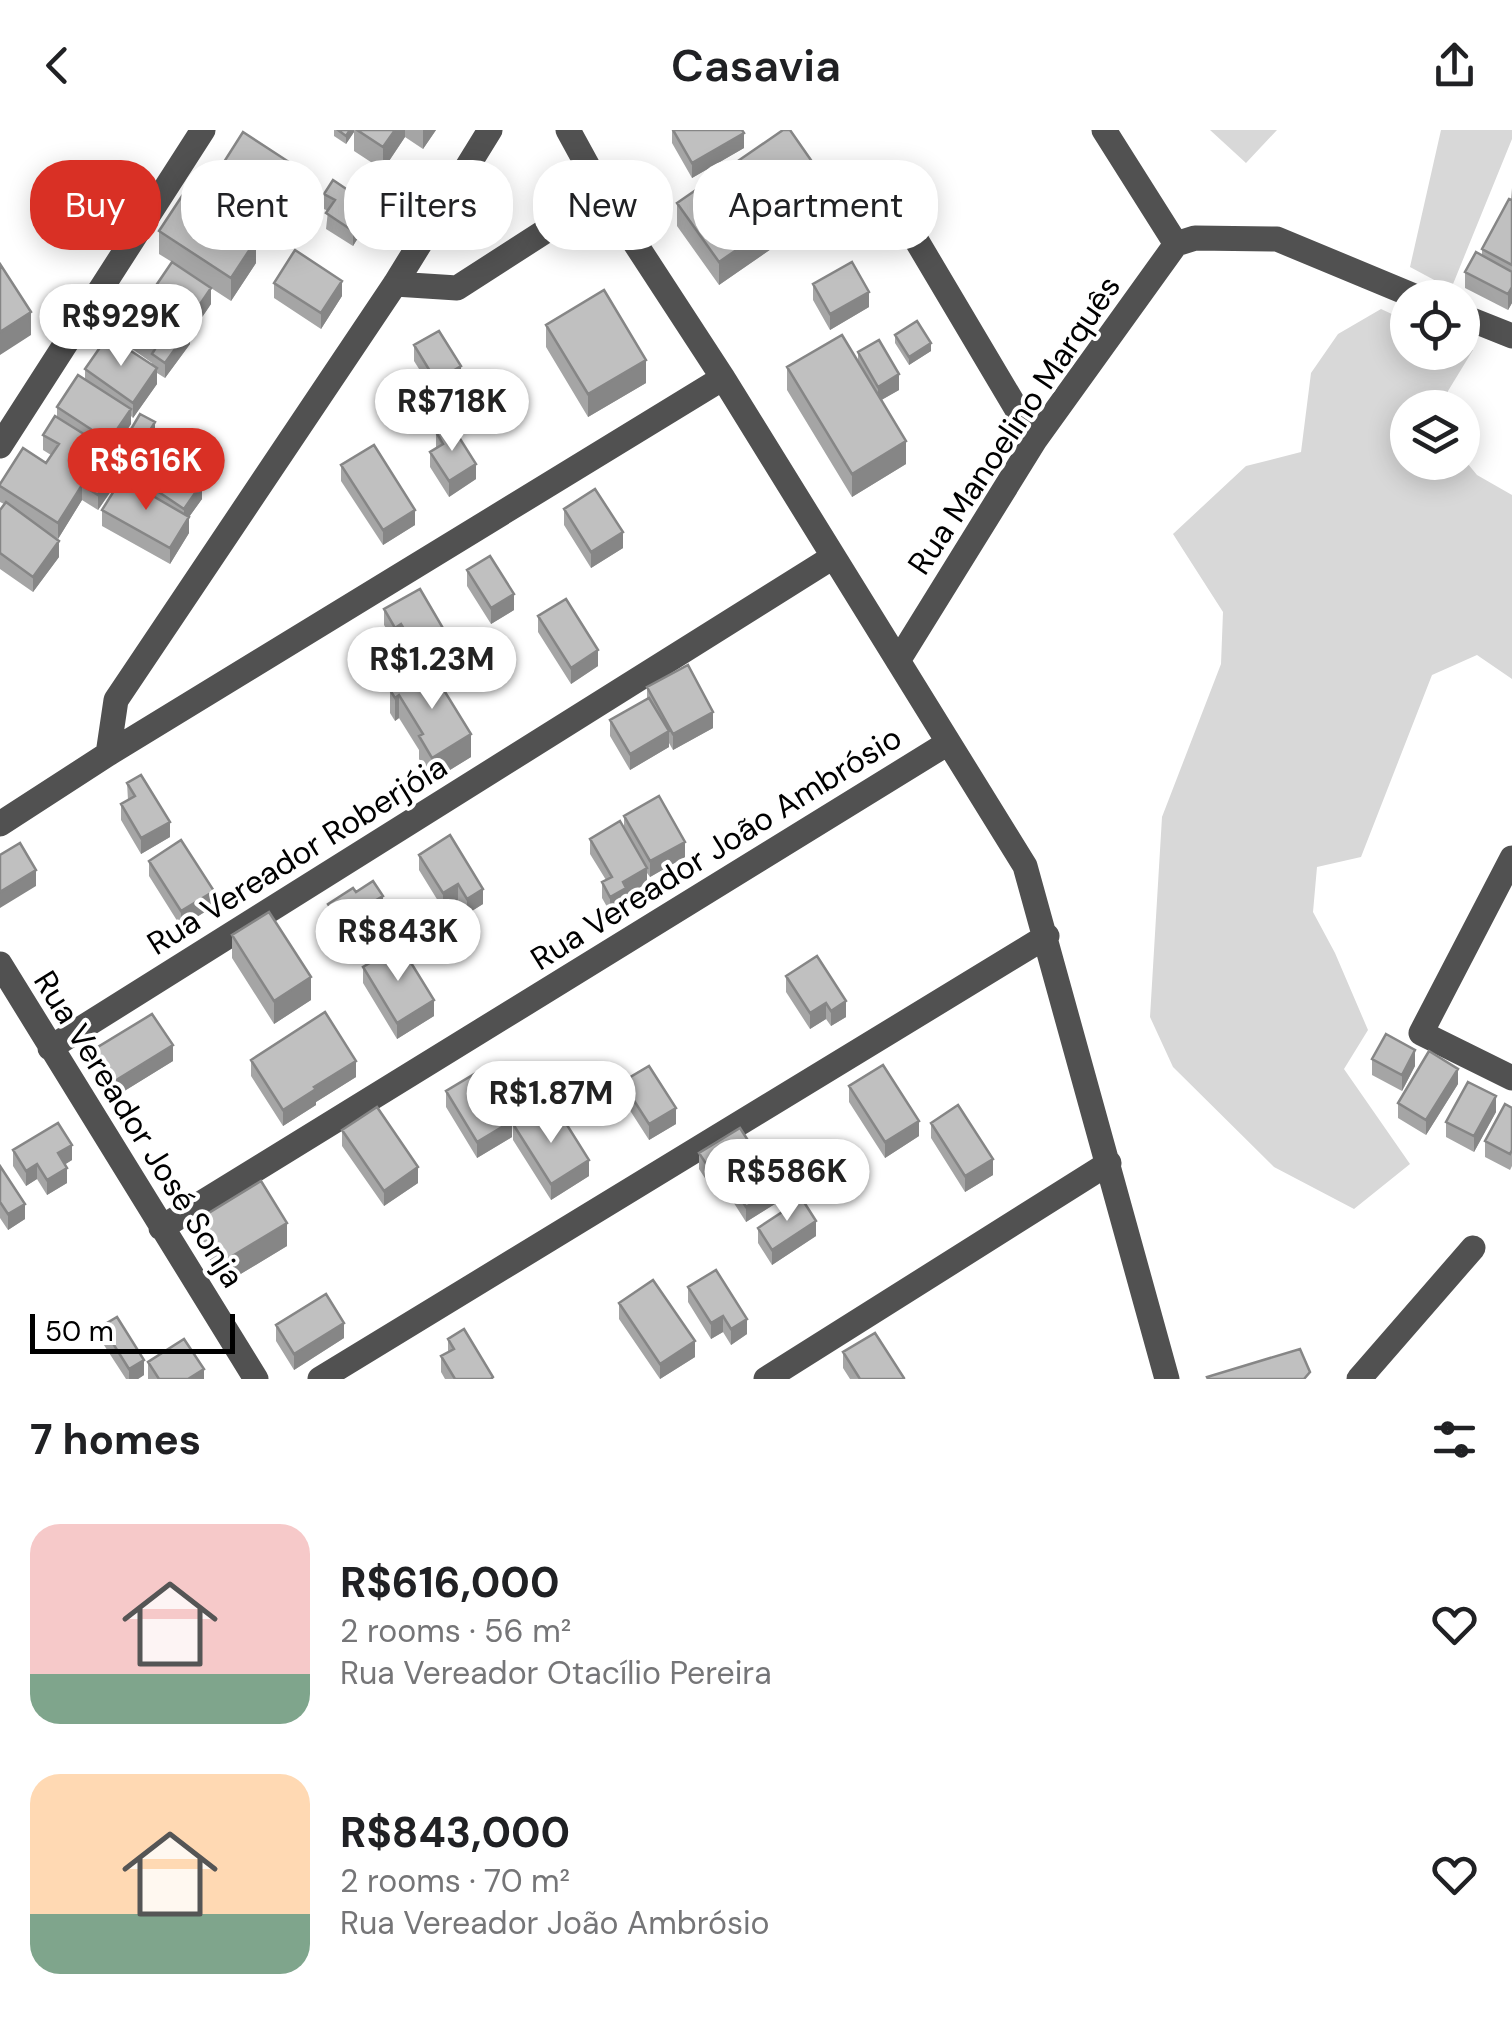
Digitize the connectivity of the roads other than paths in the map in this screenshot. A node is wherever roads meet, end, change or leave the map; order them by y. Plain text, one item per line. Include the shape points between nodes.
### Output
1 (203, 130) edge
2 (490, 130) edge
3 (568, 130) edge
4 (1104, 130) edge
5 (584, 160) edge
6 (533, 239) edge
7 (1185, 241) junction
8 (640, 250) edge
9 (921, 250) edge
10 (395, 284) junction
11 (1390, 286) edge
12 (1480, 323) edge
13 (1512, 336) edge
14 (723, 378) junction
15 (1035, 440) junction
16 (0, 446) edge
17 (834, 556) junction
18 (898, 661) junction
19 (948, 743) junction
20 (108, 754) junction
21 (0, 824) edge
22 (1512, 858) edge
23 (1047, 936) junction
24 (0, 964) edge
25 (9, 1004) edge
26 (50, 1048) junction
27 (1512, 1078) edge
28 (1109, 1163) junction
29 (162, 1228) junction
30 (1473, 1248) dead end
31 (1162, 1377) edge
32 (256, 1379) edge
33 (320, 1379) edge
34 (766, 1379) edge
35 (1358, 1379) edge

1 - 16 street
2 - 10 street
3 - 5 street
4 - 7 street
6 - 10 street via 457,288
7 - 11 street via 1277,239
7 - 15 street, Rua Manoelino Marquês
8 - 14 street
9 - 15 street
10 - 20 street via 116,700
12 - 13 street
14 - 17 street
14 - 20 street
15 - 18 street, Rua Manoelino Marquês
17 - 18 street
17 - 26 street, Rua Vereador Roberjóia
18 - 19 street
19 - 23 street via 1026,866
19 - 29 street, Rua Vereador João Ambrósio
20 - 21 street
22 - 27 street via 1421,1033
23 - 28 street
23 - 33 street
24 - 25 street, Rua Vereador José Sonja
25 - 26 street, Rua Vereador José Sonja
26 - 29 street, Rua Vereador José Sonja
28 - 31 street
28 - 34 street
29 - 32 street, Rua Vereador José Sonja
30 - 35 street

